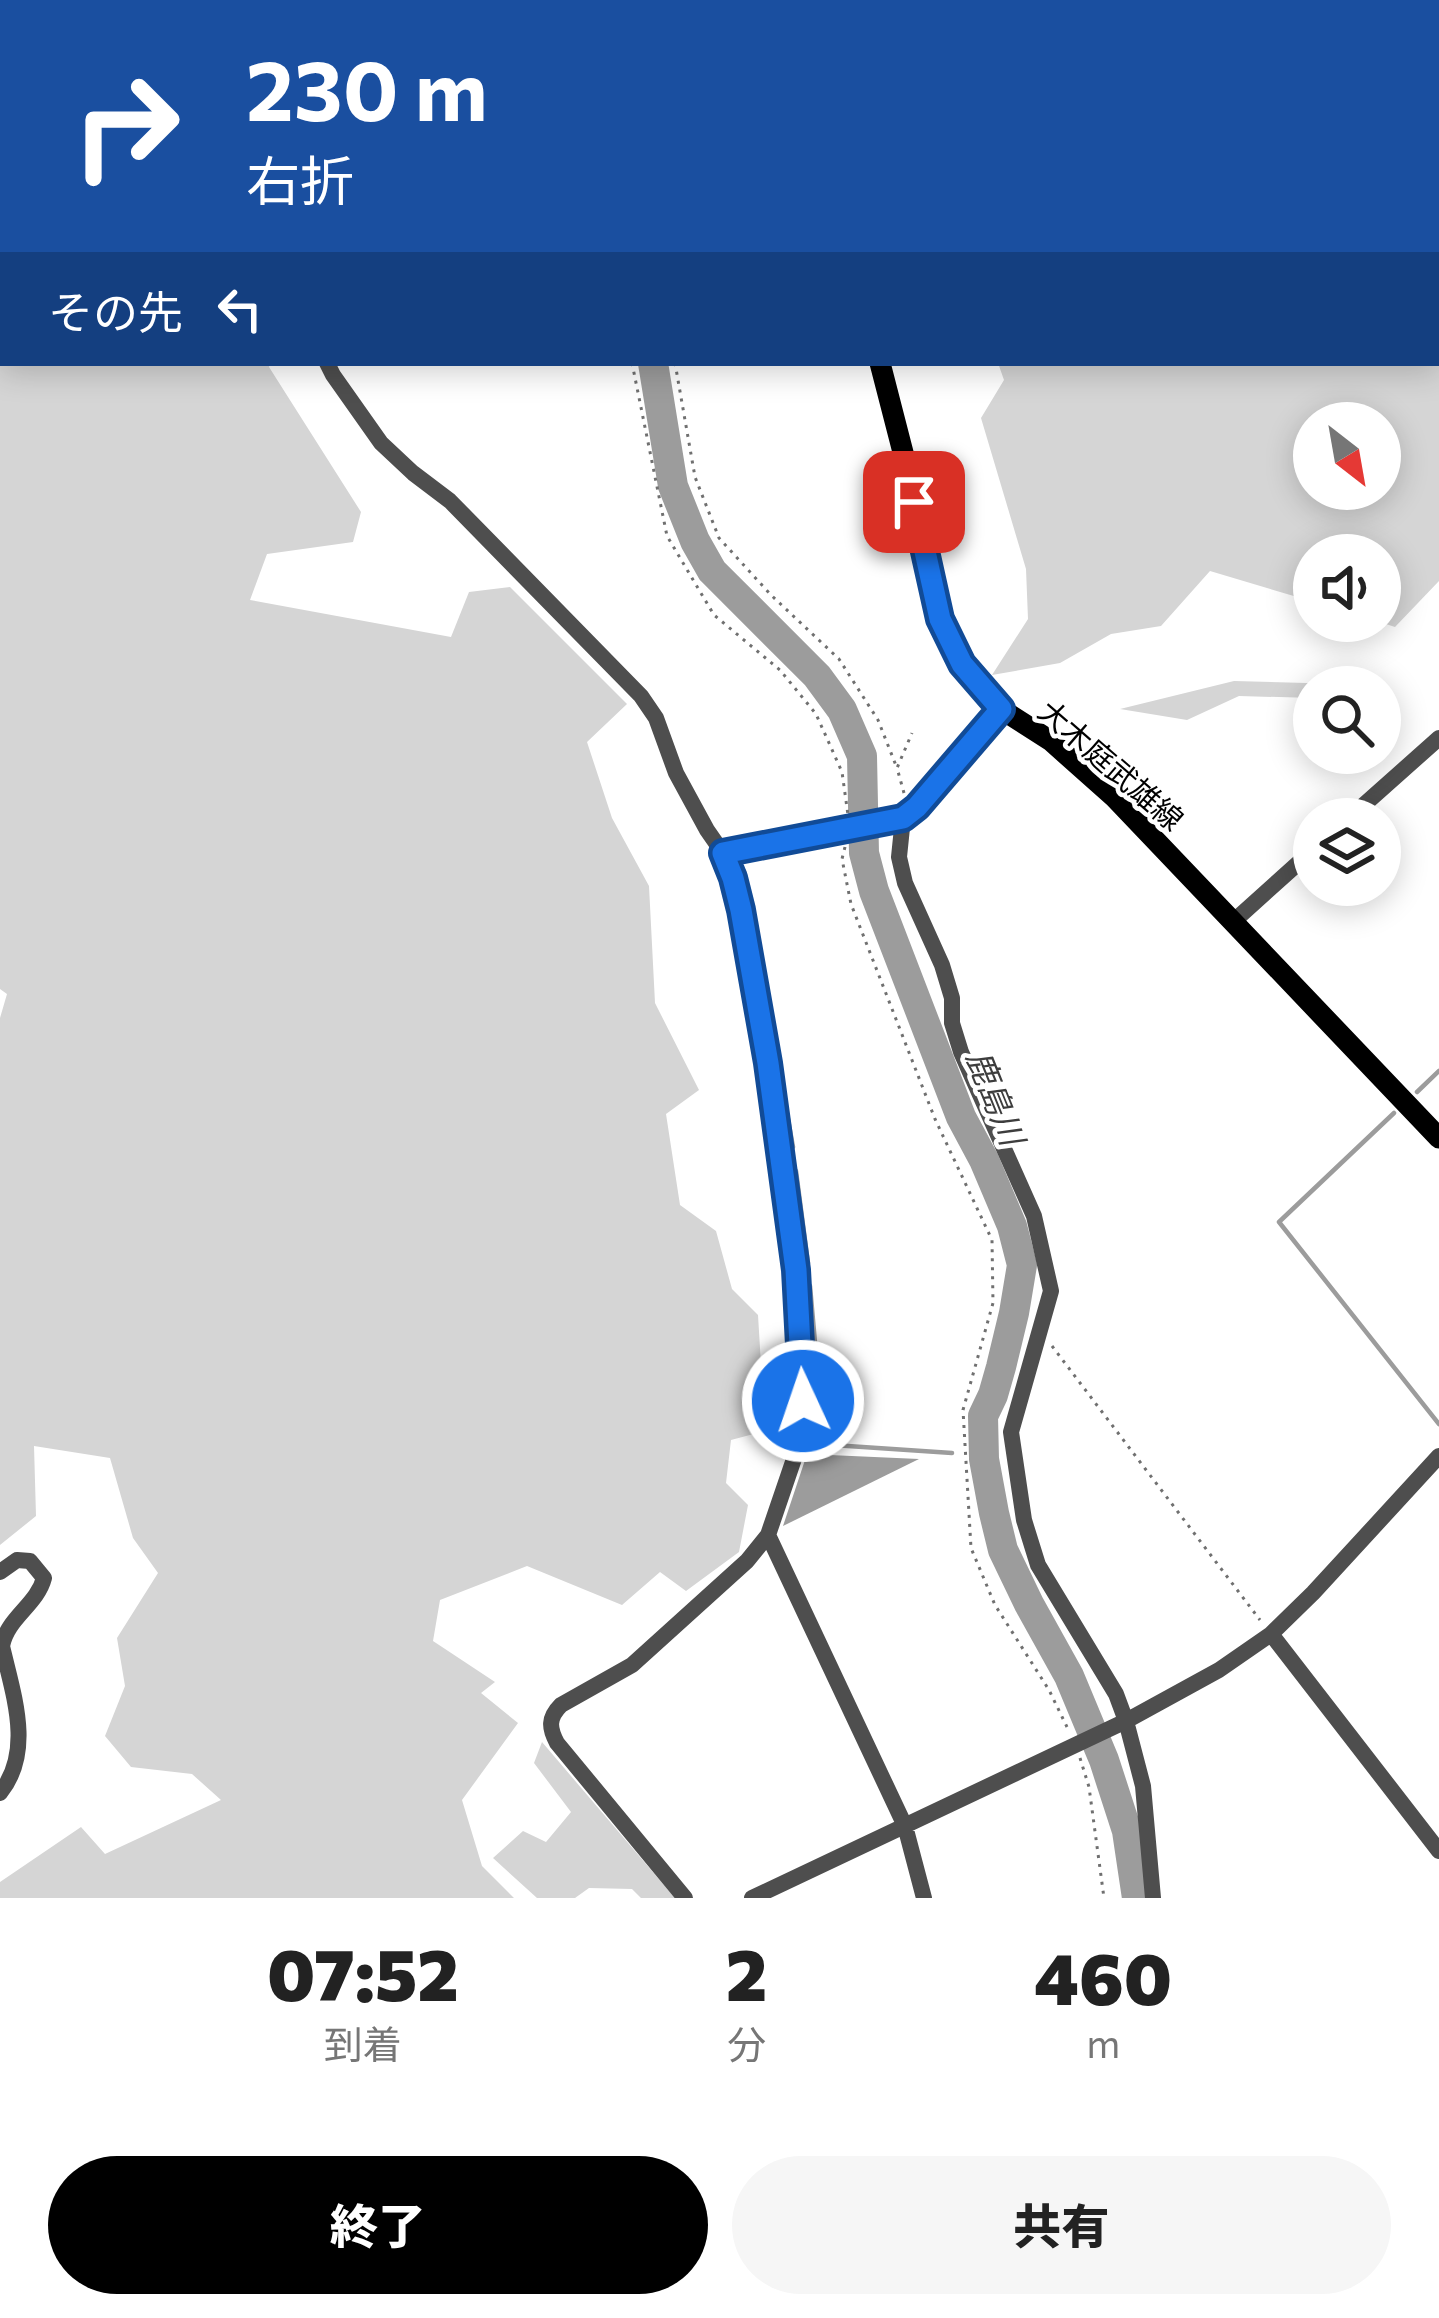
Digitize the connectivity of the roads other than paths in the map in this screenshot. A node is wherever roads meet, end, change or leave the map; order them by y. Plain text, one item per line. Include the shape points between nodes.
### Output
1 (329, 366) edge
2 (881, 366) edge
3 (1001, 709) junction
4 (1439, 738) edge
5 (1372, 798) edge
6 (905, 815) junction
7 (723, 853) junction
8 (1293, 868) edge
9 (1234, 921) junction
10 (1439, 1138) edge
11 (1439, 1456) edge
12 (768, 1534) junction
13 (0, 1572) edge
14 (1271, 1634) junction
15 (1126, 1721) junction
16 (0, 1793) edge
17 (905, 1826) junction
18 (1439, 1851) edge
19 (685, 1898) edge
20 (752, 1898) edge
21 (923, 1898) edge
22 (1154, 1898) edge

1 - 7 street via 381,443 450,500 641,696
2 - 3 main road, 大木庭武雄線 via 940,619 962,664
3 - 6 street
3 - 9 main road, 大木庭武雄線 via 1115,798
4 - 5 street
6 - 7 street
6 - 15 street via 904,883 942,965 961,1052 1034,1216 1051,1291 1011,1432 1024,1520 1037,1565
7 - 12 street via 768,1063 796,1270 803,1401 797,1450
8 - 9 street
9 - 10 main road, 大木庭武雄線
11 - 14 street
12 - 17 street
12 - 19 street via 632,1665 561,1705 550,1724 557,1743
13 - 16 street via 30,1561 44,1578 4,1632 20,1728 13,1772
14 - 15 street
14 - 18 street
15 - 17 street
15 - 22 street via 1143,1786
17 - 20 street
17 - 21 street

